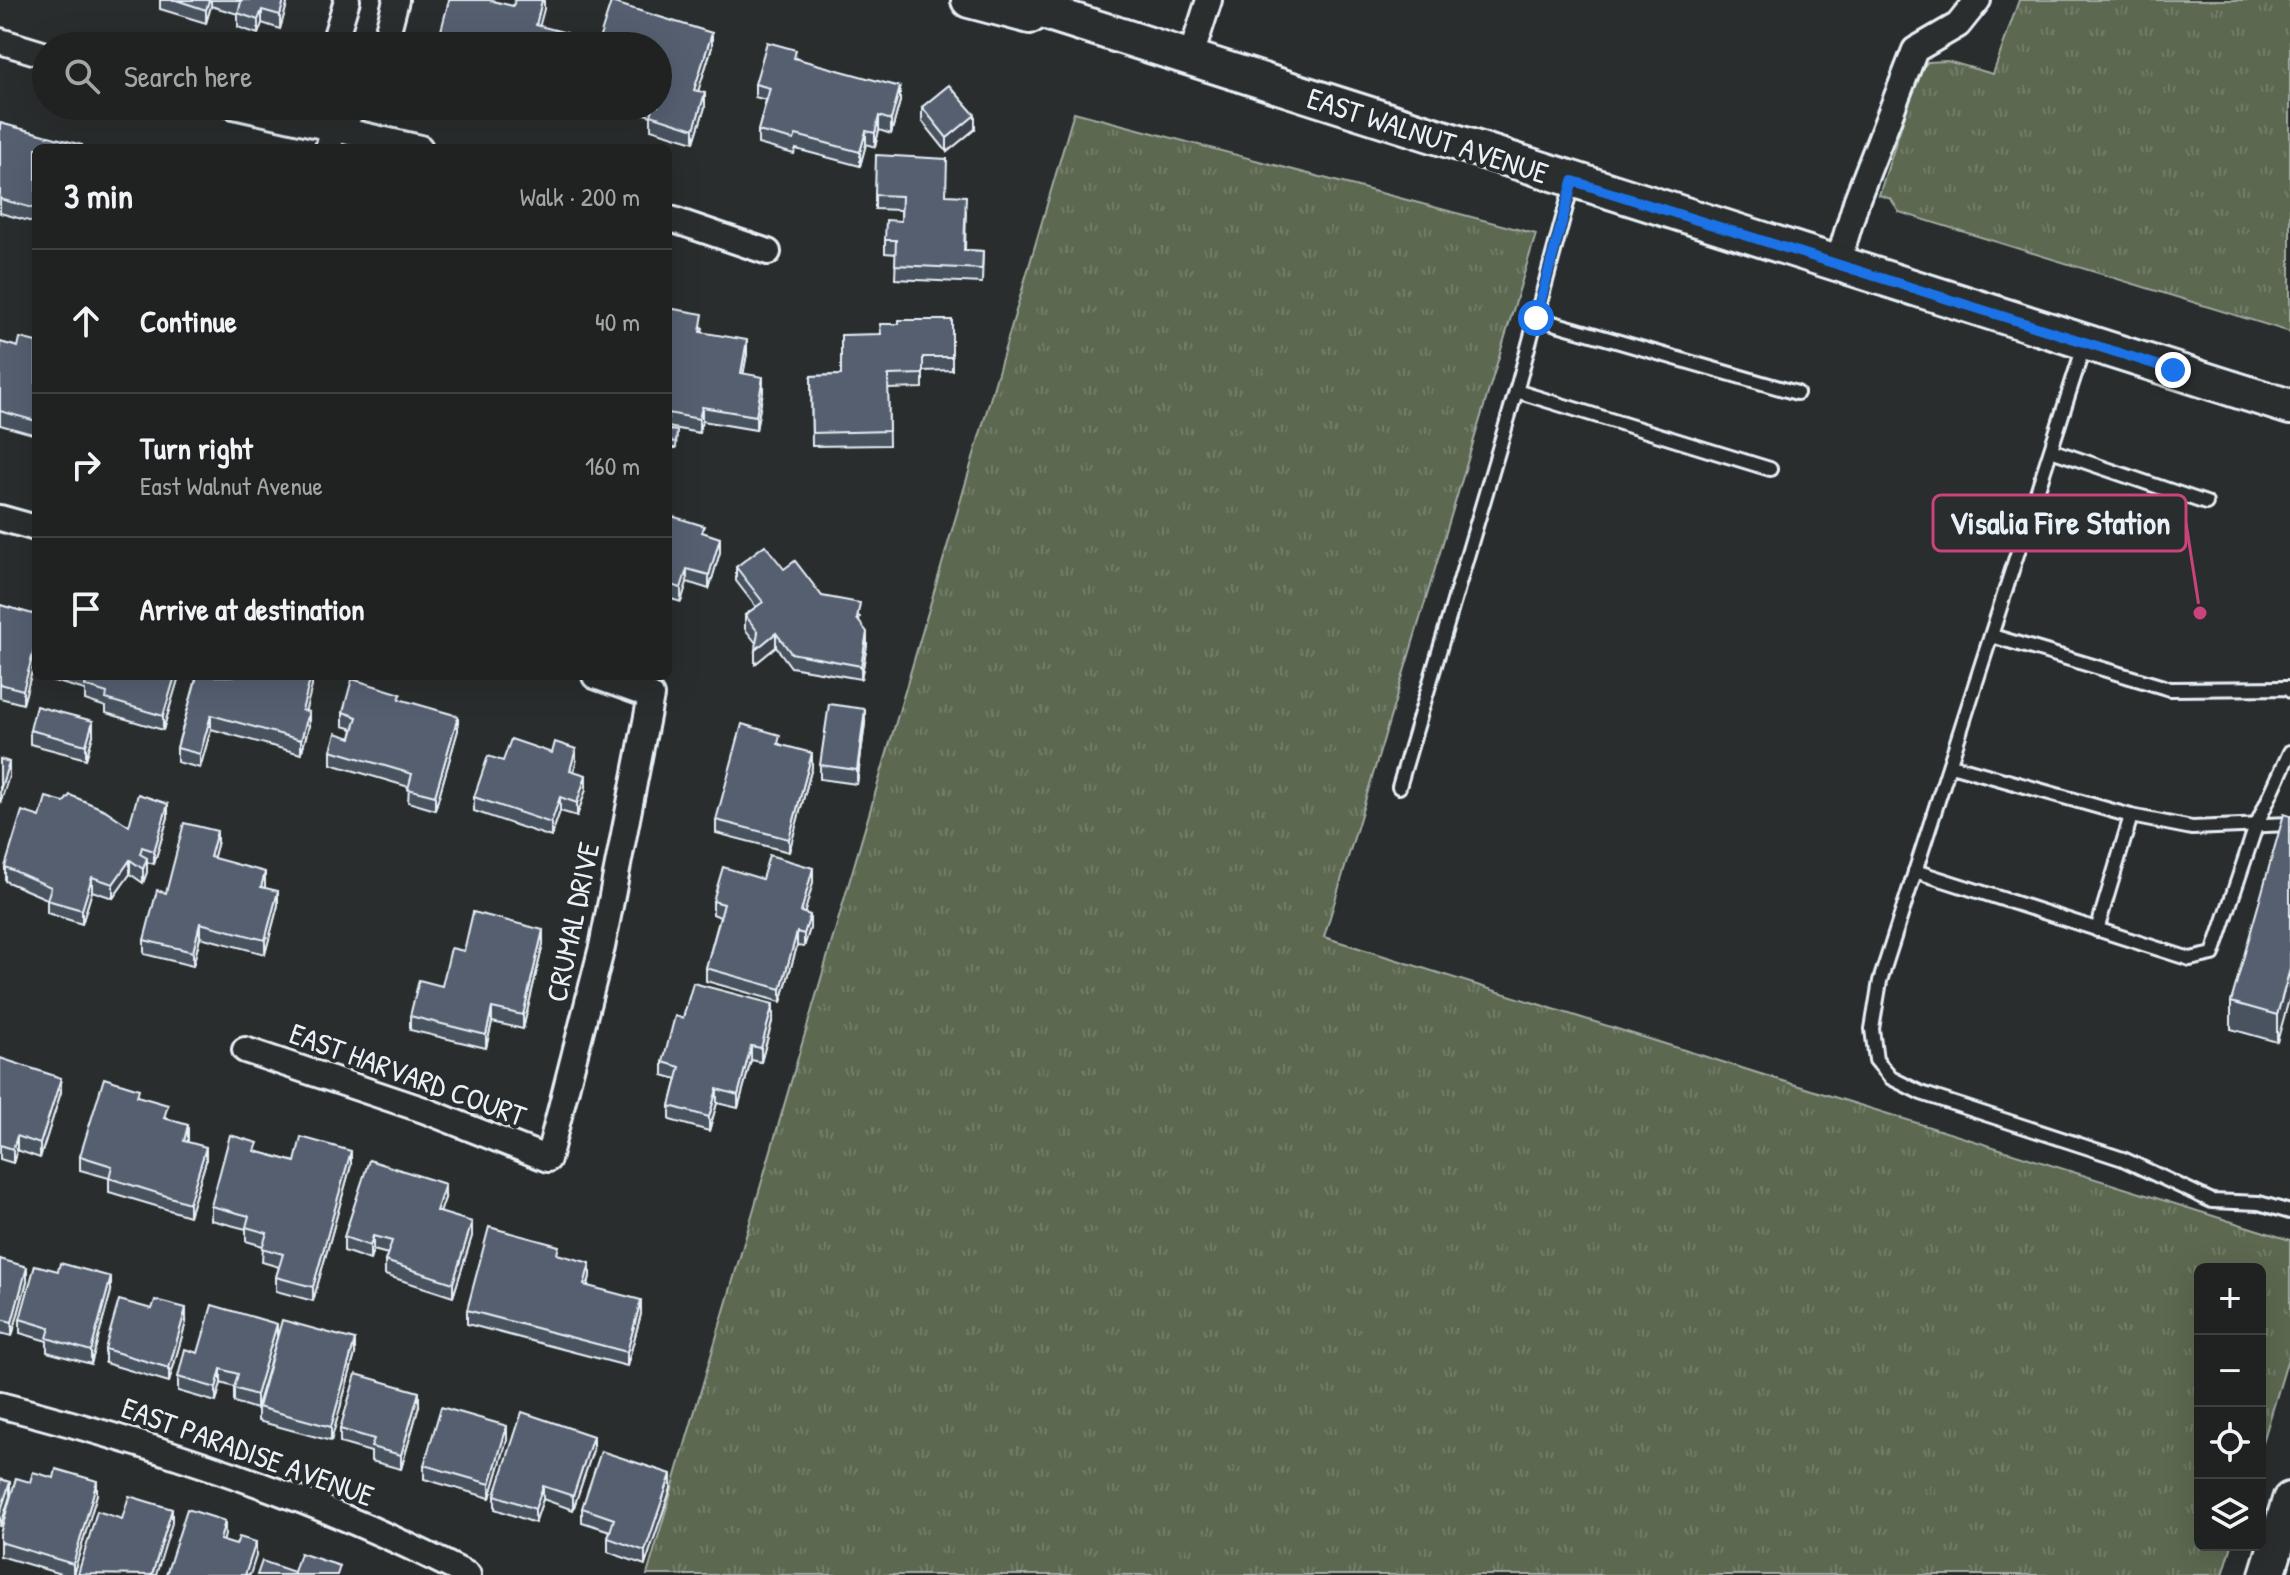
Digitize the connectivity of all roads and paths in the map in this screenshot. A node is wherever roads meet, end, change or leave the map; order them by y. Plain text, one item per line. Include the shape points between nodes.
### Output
1 (347, 0) edge
2 (396, 0) edge
3 (969, 0) edge
4 (1008, 0) edge
5 (1209, 0) edge
6 (1978, 0) edge
7 (337, 32) edge
8 (388, 32) edge
9 (1115, 37) junction
10 (0, 41) edge
11 (32, 51) edge
12 (1190, 59) junction
13 (298, 120) edge
14 (330, 127) edge
15 (403, 144) edge
16 (1573, 181) junction
17 (672, 219) edge
18 (768, 252) dead end
19 (1838, 263) junction
20 (1536, 318) junction
21 (2085, 343) junction
22 (1516, 391) junction
23 (1797, 393) dead end
24 (2290, 407) edge
25 (2051, 450) junction
26 (1770, 469) dead end
27 (2206, 503) dead end
28 (0, 518) edge
29 (32, 527) edge
30 (1992, 636) junction
31 (606, 680) edge
32 (2290, 691) edge
33 (2290, 752) edge
34 (1951, 765) junction
35 (1399, 787) dead end
36 (2131, 816) junction
37 (2290, 824) edge
38 (2256, 826) junction
39 (1915, 871) junction
40 (2097, 930) junction
41 (245, 1050) dead end
42 (548, 1159) joint
43 (2290, 1212) edge
44 (0, 1405) edge
45 (2290, 1500) edge
46 (468, 1575) edge
47 (2267, 1575) edge

1 - 7 street
2 - 8 street
3 - 9 main road, EAST WALNUT AVENUE
4 - 9 main road, EAST WALNUT AVENUE
5 - 12 street
6 - 19 street via 1958,25 1915,50
9 - 12 main road, EAST WALNUT AVENUE
10 - 11 street
12 - 16 main road, EAST WALNUT AVENUE
13 - 14 street
14 - 15 street
16 - 19 main road, EAST WALNUT AVENUE
16 - 20 lane
17 - 18 street
19 - 21 main road, EAST WALNUT AVENUE
20 - 22 lane
20 - 23 lane
21 - 24 main road, EAST WALNUT AVENUE
21 - 25 lane
22 - 26 lane
22 - 35 lane
25 - 27 lane
25 - 30 lane
28 - 29 street
30 - 32 lane via 2170,689
30 - 34 lane
31 - 42 street, CRUMAL DRIVE via 651,696 602,947
33 - 38 lane
34 - 36 lane
34 - 39 lane
36 - 38 lane via 2192,828
36 - 40 lane
37 - 38 lane
38 - 40 lane via 2213,954 2190,959
39 - 40 lane
39 - 43 lane via 1880,981 1872,1029 1876,1060 1891,1078 1921,1093 2135,1163 2212,1201 2259,1203
41 - 42 street, EAST HARVARD COURT via 424,1110
44 - 46 street, EAST PARADISE AVENUE via 222,1470 408,1544
45 - 47 main road

